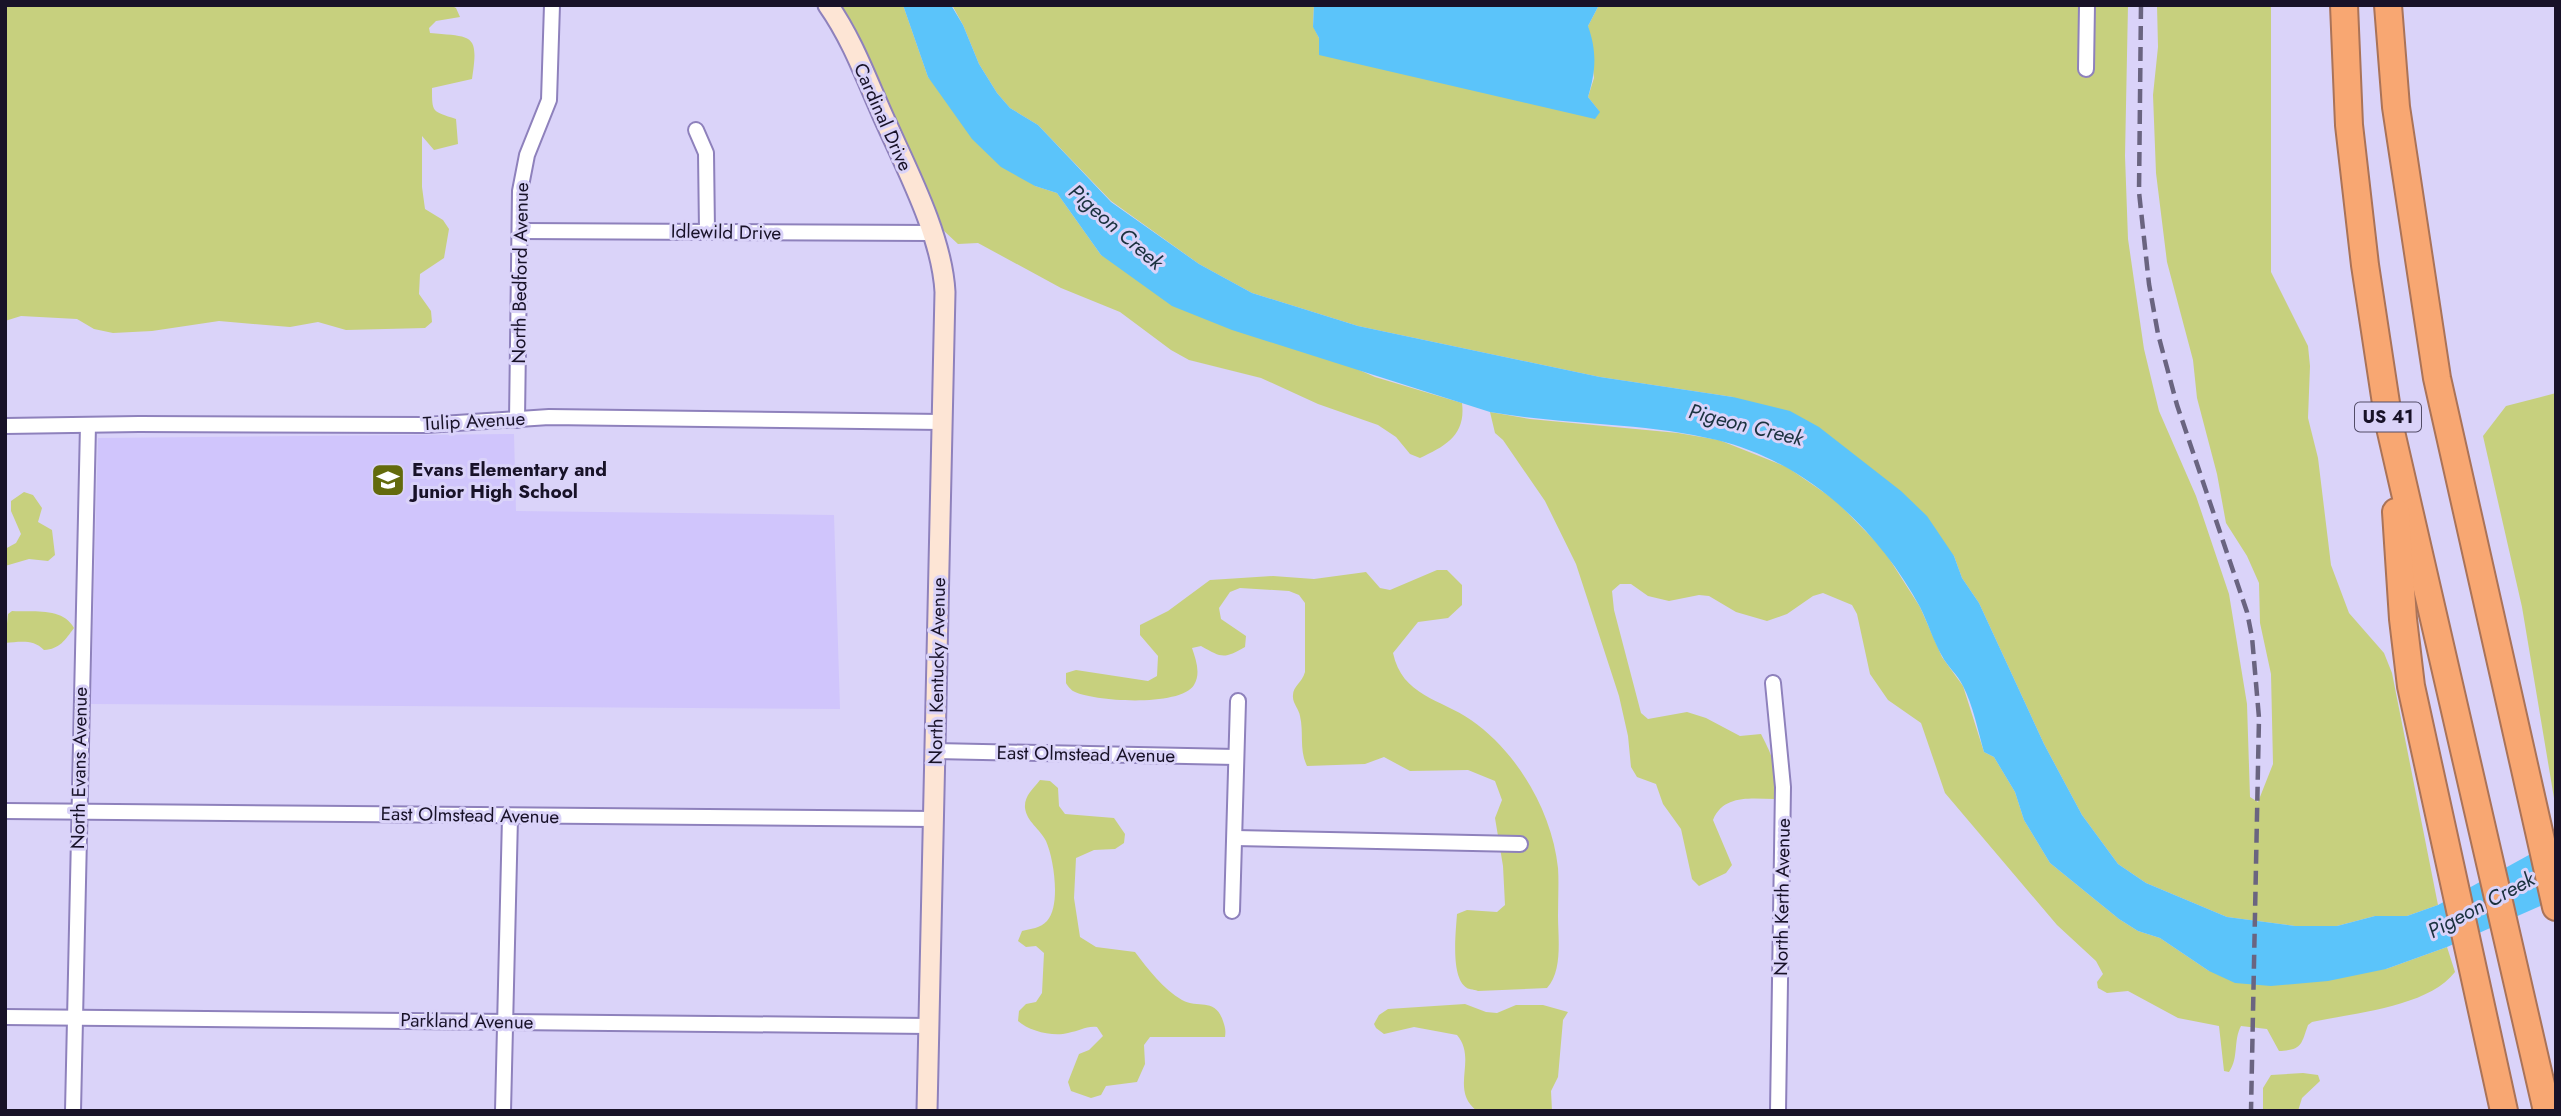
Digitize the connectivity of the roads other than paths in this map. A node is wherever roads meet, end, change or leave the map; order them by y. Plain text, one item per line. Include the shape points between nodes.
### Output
1 (552, 5) edge
2 (828, 5) edge
3 (2087, 5) edge
4 (2344, 5) edge
5 (2388, 5) edge
6 (2086, 69) dead end
7 (695, 130) dead end
8 (520, 231) junction
9 (707, 231) junction
10 (932, 233) junction
11 (517, 420) junction
12 (942, 422) junction
13 (2389, 423) junction
14 (88, 425) junction
15 (5, 426) edge
16 (1773, 683) dead end
17 (1238, 701) dead end
18 (935, 751) junction
19 (1236, 757) junction
20 (5, 811) edge
21 (79, 812) junction
22 (510, 817) junction
23 (934, 819) junction
24 (1235, 838) junction
25 (1520, 844) dead end
26 (2556, 907) edge
27 (1233, 911) dead end
28 (5, 1017) edge
29 (74, 1018) junction
30 (505, 1021) junction
31 (929, 1026) junction
32 (73, 1111) edge
33 (503, 1111) edge
34 (927, 1111) edge
35 (1778, 1111) edge
36 (2504, 1111) edge
37 (2547, 1111) edge

1 - 8 street, North Bedford Avenue via 549,100 522,174
2 - 10 street, Cardinal Drive via 851,44
3 - 6 street
4 - 13 highway, US 41 via 2349,125
5 - 26 highway, US 41 via 2396,107 2437,378
7 - 9 street via 706,153
8 - 9 street, Idlewild Drive
8 - 11 street, North Bedford Avenue
9 - 10 street, Idlewild Drive
10 - 12 street, North Kentucky Avenue via 944,268
11 - 12 street, Tulip Avenue
11 - 14 street, Tulip Avenue via 426,425
12 - 18 street, North Kentucky Avenue
13 - 36 highway via 2411,686
13 - 37 highway, US 41
14 - 15 street, Tulip Avenue
14 - 21 street, North Evans Avenue
16 - 35 street, North Kerth Avenue via 1783,787
17 - 19 street
18 - 19 street, East Olmstead Avenue
18 - 23 street, North Kentucky Avenue
19 - 24 street
20 - 21 street, East Olmstead Avenue
21 - 22 street, East Olmstead Avenue
21 - 29 street, North Evans Avenue
22 - 23 street, East Olmstead Avenue
22 - 30 street
23 - 31 street, North Kentucky Avenue
24 - 25 street
24 - 27 street
28 - 29 street, Parkland Avenue
29 - 30 street, Parkland Avenue
29 - 32 street, North Evans Avenue
30 - 31 street, Parkland Avenue
30 - 33 street
31 - 34 street, North Kentucky Avenue

